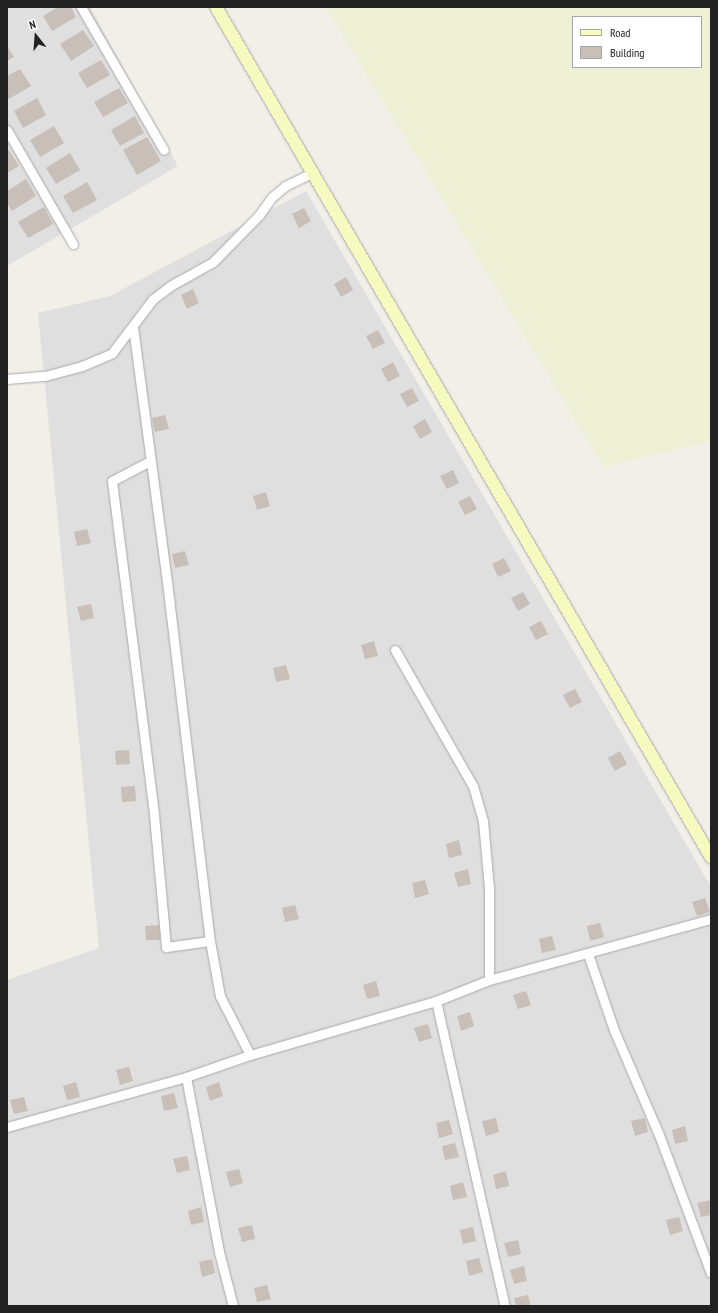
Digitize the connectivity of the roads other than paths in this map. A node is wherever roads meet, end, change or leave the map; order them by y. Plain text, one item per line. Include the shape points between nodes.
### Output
1 (81, 7) edge
2 (216, 7) edge
3 (7, 130) edge
4 (164, 150) dead end
5 (312, 173) junction
6 (73, 244) dead end
7 (133, 326) junction
8 (7, 379) edge
9 (150, 461) junction
10 (395, 650) dead end
11 (711, 857) edge
12 (711, 920) edge
13 (210, 941) junction
14 (588, 954) junction
15 (489, 980) junction
16 (436, 1001) junction
17 (250, 1055) junction
18 (186, 1077) junction
19 (7, 1127) edge
20 (711, 1273) edge
21 (233, 1306) edge
22 (505, 1306) edge

1 - 4 street
2 - 5 main road
3 - 6 street
5 - 7 street via 285,186 272,197 259,215 213,262 170,286 153,299
5 - 11 main road
7 - 8 street via 112,353 82,366 45,376
7 - 9 street
9 - 13 street
9 - 13 street via 112,481 154,815 166,947
10 - 15 street via 473,786 483,821 489,888
12 - 14 street
13 - 17 street via 220,996
14 - 15 street
14 - 20 street via 612,1024 659,1135
15 - 16 street
16 - 17 street
16 - 22 street
17 - 18 street
18 - 19 street
18 - 21 street via 219,1252

